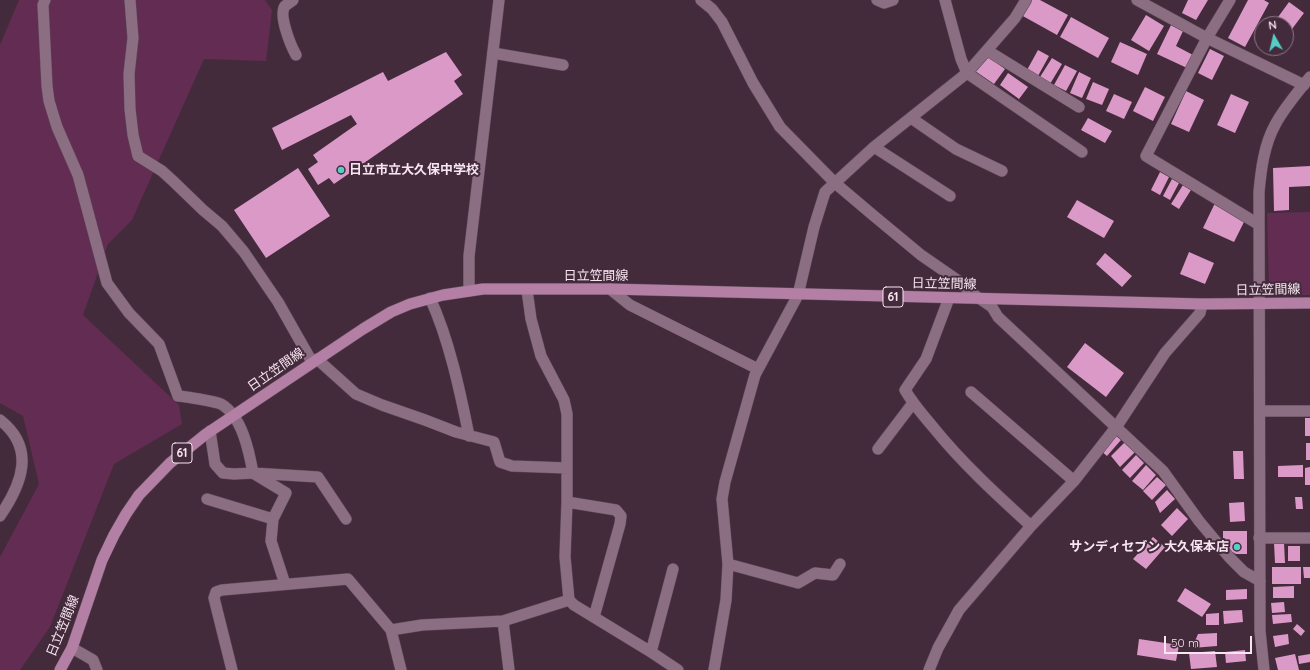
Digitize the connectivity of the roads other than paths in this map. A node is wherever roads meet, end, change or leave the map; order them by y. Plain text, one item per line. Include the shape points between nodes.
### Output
1 (45, 0) edge
2 (130, 0) edge
3 (293, 0) edge
4 (499, 0) edge
5 (701, 0) edge
6 (877, 0) edge
7 (893, 0) edge
8 (945, 0) edge
9 (1026, 0) edge
10 (1137, 0) edge
11 (1230, 0) edge
12 (1207, 38) junction
13 (988, 51) junction
14 (493, 53) junction
15 (296, 55) dead end
16 (563, 65) dead end
17 (967, 73) junction
18 (1307, 81) edge
19 (1079, 107) dead end
20 (911, 118) junction
21 (874, 147) junction
22 (1082, 152) dead end
23 (1002, 171) dead end
24 (835, 182) junction
25 (950, 196) dead end
26 (1258, 224) junction
27 (610, 289) junction
28 (527, 290) junction
29 (469, 291) junction
30 (798, 295) junction
31 (430, 298) junction
32 (949, 298) junction
33 (981, 299) junction
34 (1310, 303) edge
35 (1202, 304) junction
36 (1260, 304) junction
37 (315, 360) junction
38 (758, 369) junction
39 (971, 392) dead end
40 (913, 403) junction
41 (1260, 411) junction
42 (1310, 411) edge
43 (234, 416) junction
44 (0, 420) edge
45 (1117, 426) junction
46 (210, 431) junction
47 (469, 436) junction
48 (878, 449) dead end
49 (567, 468) junction
50 (253, 473) junction
51 (1074, 481) junction
52 (207, 499) dead end
53 (567, 502) junction
54 (0, 516) edge
55 (273, 519) junction
56 (346, 519) dead end
57 (1031, 526) junction
58 (1259, 538) junction
59 (1310, 538) edge
60 (728, 564) junction
61 (840, 564) dead end
62 (673, 569) dead end
63 (1260, 581) junction
64 (285, 584) junction
65 (569, 600) junction
66 (594, 617) junction
67 (502, 621) junction
68 (391, 630) junction
69 (72, 648) junction
70 (651, 652) junction
71 (60, 670) edge
72 (97, 670) edge
73 (232, 670) edge
74 (401, 670) edge
75 (509, 670) edge
76 (678, 670) edge
77 (714, 670) edge
78 (929, 670) edge
79 (1264, 670) edge

1 - 43 street via 43,5 46,86 49,101 57,127 78,175 108,283 129,313 158,344 178,396 221,404
2 - 37 street via 133,38 129,74 130,109 138,156 162,171 222,226 244,252
3 - 15 street via 285,6 282,15
4 - 14 street
5 - 24 street via 722,22 753,83 780,127
6 - 7 street via 884,3
8 - 17 street
9 - 13 street
10 - 12 street
11 - 12 street
12 - 18 street
12 - 26 street via 1146,156
13 - 17 street
13 - 19 street
14 - 16 street
14 - 29 street via 470,256
17 - 20 street
17 - 22 street
18 - 26 street via 1286,106 1274,127 1262,168
20 - 21 street
20 - 23 street via 956,149
21 - 24 street
21 - 25 street
24 - 30 street via 825,192
24 - 33 street via 921,255
26 - 36 street
27 - 28 main road, 日立笠間線 / 61
27 - 30 main road, 日立笠間線 / 61
27 - 38 street via 630,306
28 - 29 main road, 日立笠間線 / 61
28 - 49 street via 531,319 542,356 564,400 567,414
29 - 31 main road, 日立笠間線 / 61
30 - 32 main road, 日立笠間線 / 61
30 - 38 street
31 - 37 main road, 日立笠間線 / 61 via 391,312
31 - 47 street via 438,315 451,360
32 - 33 main road, 日立笠間線 / 61
32 - 40 street via 926,359 905,390
33 - 35 main road, 日立笠間線 / 61
33 - 45 street
34 - 36 main road, 日立笠間線 / 61
35 - 36 main road, 日立笠間線 / 61
35 - 45 street via 1200,313 1165,353
36 - 41 street
37 - 43 main road, 日立笠間線 / 61
37 - 47 street via 356,394
38 - 60 street via 735,444 722,499
39 - 51 street
40 - 48 street
40 - 57 street via 977,476
41 - 42 street
41 - 58 street
43 - 46 main road, 日立笠間線 / 61
43 - 50 street via 248,444
44 - 54 street via 20,446 22,470 10,502
45 - 51 street
45 - 63 street via 1163,471 1229,557 1244,572
46 - 50 street via 215,464 223,473
46 - 69 main road, 日立笠間線 / 61 via 170,463 139,495 126,514 102,560
47 - 49 street via 494,442 500,462 512,466
49 - 53 street
50 - 55 street via 286,492
50 - 56 street via 318,477
51 - 57 street
52 - 55 street
53 - 65 street via 565,557
53 - 66 street via 616,510 621,516
55 - 64 street via 270,541
57 - 78 street via 959,610
58 - 59 street
58 - 63 street
60 - 61 street via 798,583 815,573 833,575
60 - 77 street via 726,600
62 - 70 street
63 - 79 street via 1260,631
64 - 68 street via 348,579
64 - 73 street via 216,592 215,603
65 - 66 street
65 - 67 street
66 - 70 street
67 - 68 street via 422,625
67 - 75 street
68 - 74 street
69 - 71 main road, 日立笠間線 / 61
69 - 72 street via 93,660
70 - 76 street

